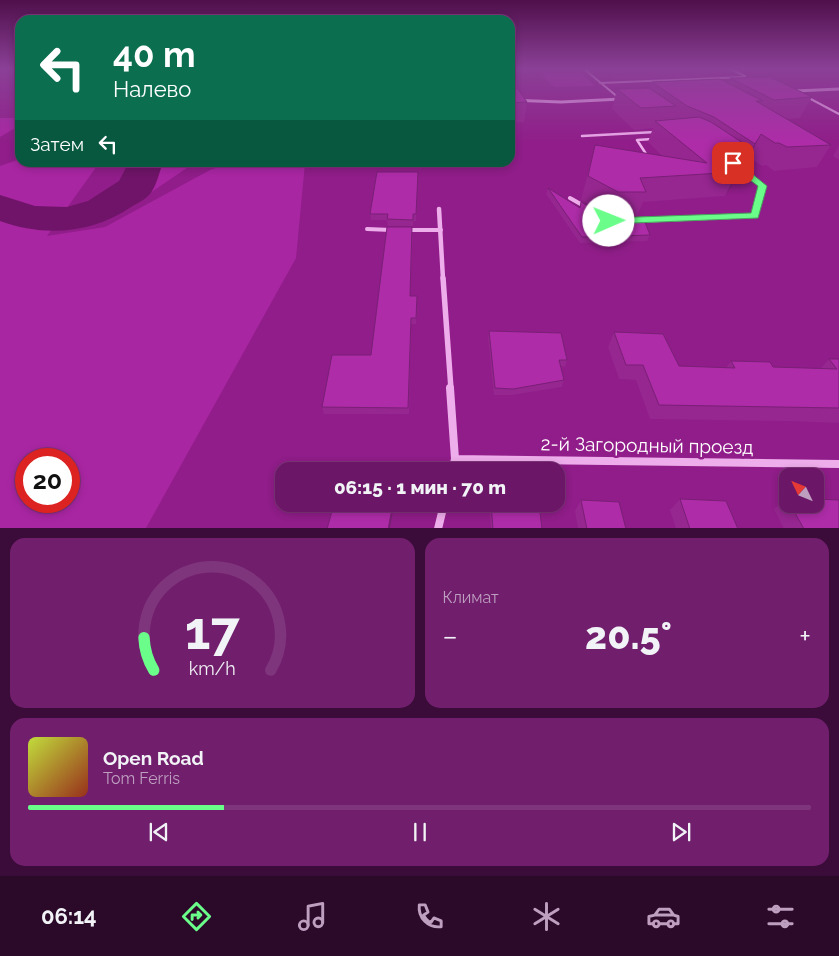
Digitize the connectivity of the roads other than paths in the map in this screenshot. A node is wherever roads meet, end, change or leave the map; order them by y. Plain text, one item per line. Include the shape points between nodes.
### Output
1 (521, 93) edge
2 (613, 94) edge
3 (801, 94) edge
4 (627, 98) edge
5 (620, 99) junction
6 (515, 100) edge
7 (526, 100) junction
8 (839, 114) edge
9 (657, 132) edge
10 (582, 136) dead end
11 (655, 139) dead end
12 (641, 159) edge
13 (733, 163) edge
14 (570, 198) dead end
15 (586, 207) edge
16 (439, 209) dead end
17 (636, 221) edge
18 (367, 229) dead end
19 (394, 230) edge
20 (404, 230) edge
21 (440, 230) junction
22 (455, 459) junction
23 (454, 462) edge
24 (839, 464) edge
25 (442, 512) edge
26 (438, 528) edge

1 - 7 lane
2 - 5 lane
3 - 8 lane
4 - 5 street
5 - 7 street
6 - 7 street
9 - 10 lane
11 - 12 lane via 637,140 649,159
13 - 17 lane via 762,186 755,216
14 - 15 lane
16 - 21 street
18 - 19 lane
20 - 21 lane
21 - 22 street
22 - 23 street
22 - 24 street, 2-й Загородный проезд
25 - 26 street

